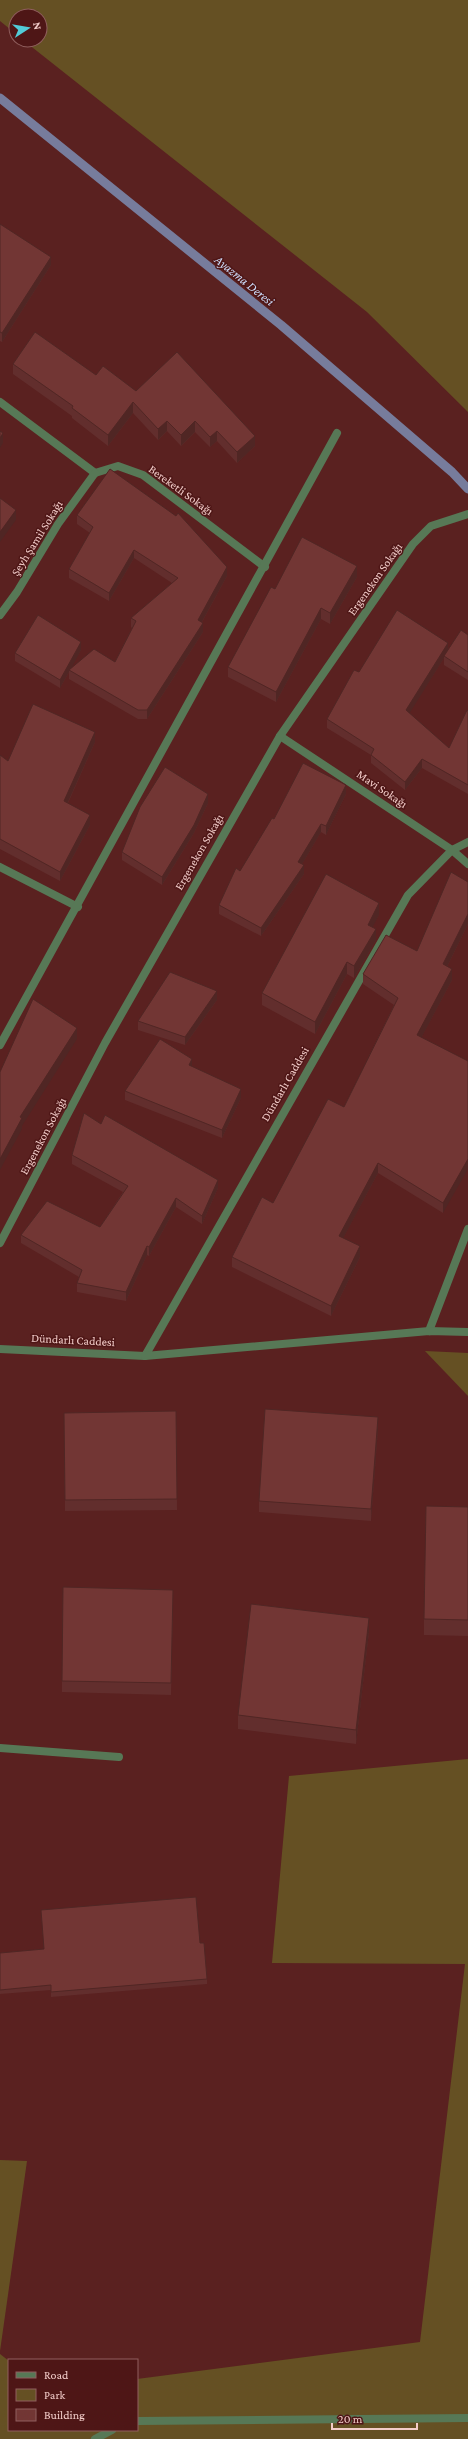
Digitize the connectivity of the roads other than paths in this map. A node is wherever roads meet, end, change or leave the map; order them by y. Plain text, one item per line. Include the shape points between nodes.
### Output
1 (0, 402) edge
2 (337, 433) dead end
3 (95, 473) junction
4 (468, 514) edge
5 (265, 567) junction
6 (1, 613) edge
7 (280, 736) junction
8 (468, 842) edge
9 (452, 850) junction
10 (468, 864) edge
11 (0, 867) edge
12 (78, 907) junction
13 (0, 1045) edge
14 (468, 1229) edge
15 (0, 1243) edge
16 (429, 1331) junction
17 (468, 1332) edge
18 (0, 1349) edge
19 (145, 1356) junction
20 (0, 1748) edge
21 (118, 1758) dead end
22 (468, 2418) edge
23 (138, 2421) edge
24 (110, 2431) edge
25 (95, 2439) edge

1 - 3 street
2 - 5 street
3 - 5 street, Bereketli Sokağı via 118,466 143,475
3 - 6 street, Şeyh Şamil Sokağı via 58,524 17,592
4 - 7 street, Ergenekon Sokağı via 431,526 413,544
5 - 12 street
7 - 9 street, Mavi Sokağı
7 - 15 street, Ergenekon Sokağı via 105,1043
8 - 9 street, Dündarlı Caddesi
9 - 10 street, Mavi Sokağı
9 - 19 street, Dündarlı Caddesi via 408,895
11 - 12 street
12 - 13 street
14 - 16 street
16 - 17 street, Dündarlı Caddesi
16 - 19 street, Dündarlı Caddesi
18 - 19 street, Dündarlı Caddesi
20 - 21 street
22 - 23 street
24 - 25 street

